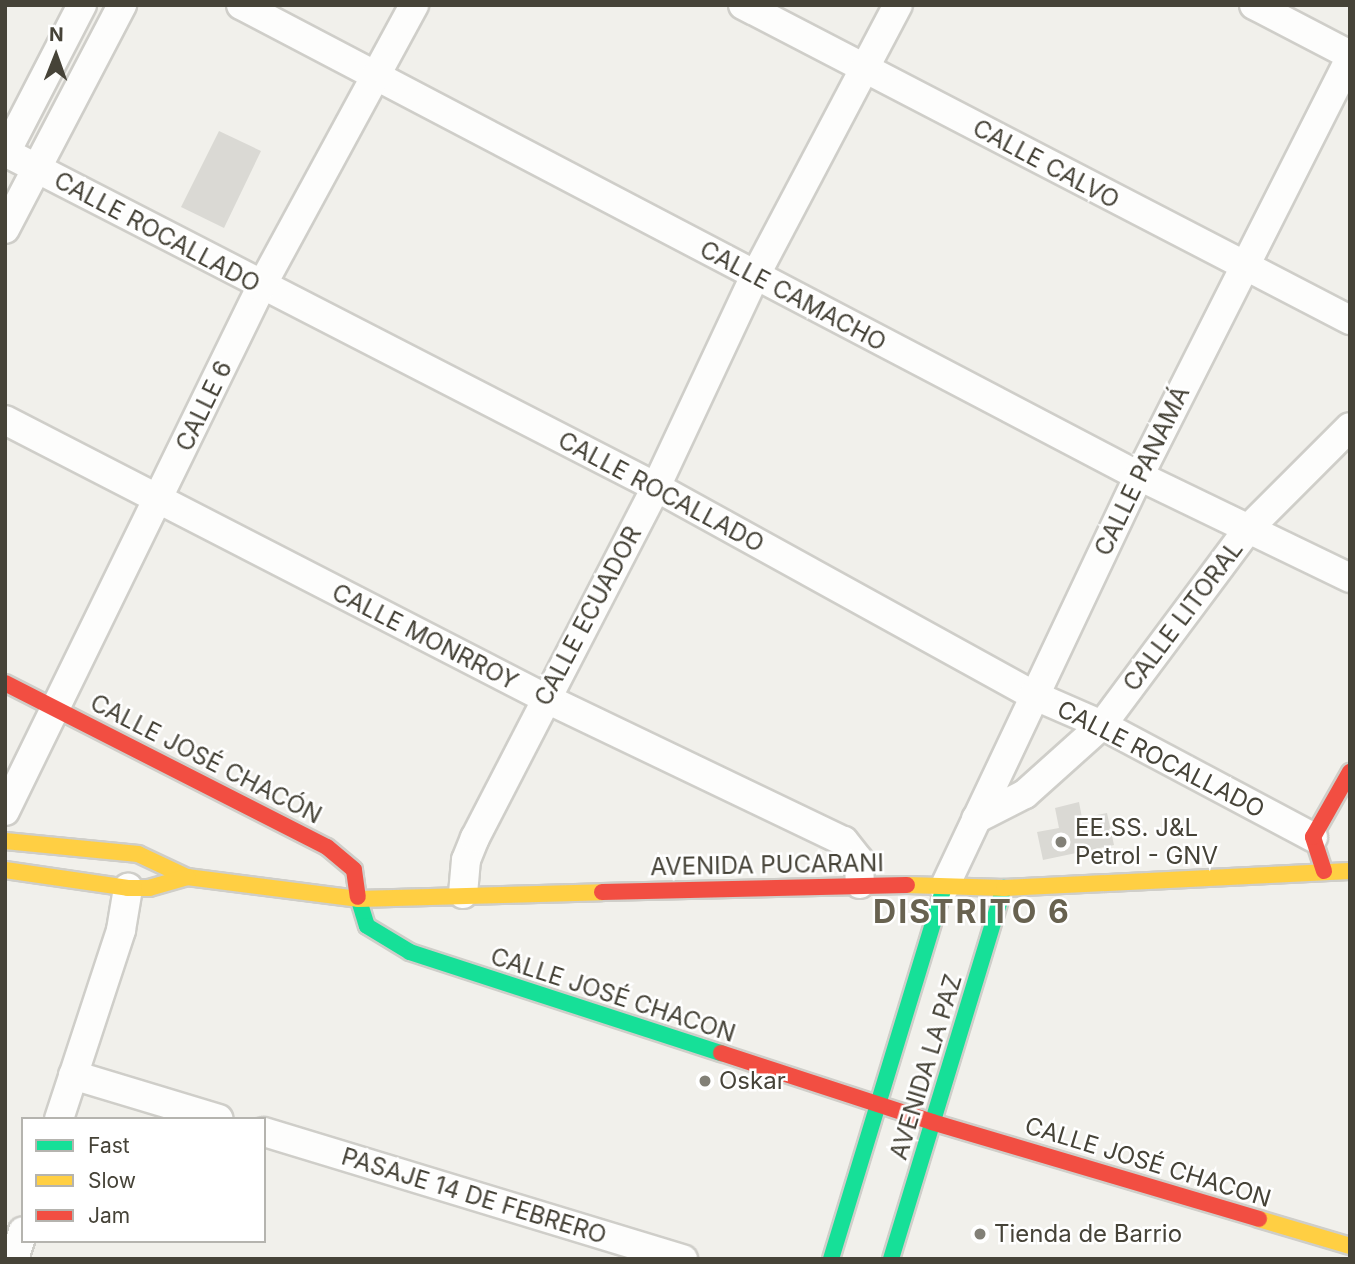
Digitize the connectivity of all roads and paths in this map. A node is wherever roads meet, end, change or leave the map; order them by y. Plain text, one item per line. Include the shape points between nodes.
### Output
1 (82, 5) edge
2 (122, 5) edge
3 (241, 5) edge
4 (414, 5) edge
5 (743, 5) edge
6 (898, 5) edge
7 (1254, 5) edge
8 (1350, 56) edge
9 (866, 69) junction
10 (376, 76) junction
11 (5, 153) edge
12 (35, 167) junction
13 (5, 229) edge
14 (1243, 268) junction
15 (755, 276) junction
16 (261, 287) junction
17 (1350, 320) edge
18 (5, 419) edge
19 (1350, 427) edge
20 (1139, 477) junction
21 (656, 487) junction
22 (159, 500) junction
23 (1248, 529) junction
24 (1350, 578) edge
25 (5, 683) edge
26 (1033, 695) junction
27 (545, 698) junction
28 (57, 709) junction
29 (1102, 725) junction
30 (1350, 772) edge
31 (5, 811) edge
32 (976, 819) junction
33 (1313, 837) junction
34 (5, 841) edge
35 (5, 870) edge
36 (1350, 871) edge
37 (1324, 872) junction
38 (187, 877) junction
39 (860, 884) junction
40 (128, 888) junction
41 (944, 888) junction
42 (1004, 888) junction
43 (463, 894) junction
44 (358, 899) junction
45 (73, 1075) junction
46 (878, 1103) junction
47 (60, 1117) edge
48 (212, 1117) edge
49 (932, 1122) junction
50 (266, 1133) edge
51 (21, 1237) edge
52 (1350, 1246) edge
53 (14, 1259) edge
54 (683, 1259) edge
55 (831, 1259) edge
56 (891, 1259) edge

1 - 11 street
2 - 12 street
3 - 10 street, CALLE CAMACHO
4 - 10 street, CALLE 6
5 - 9 street, CALLE CALVO
6 - 9 street, CALLE ECUADOR
7 - 8 street
8 - 14 street, CALLE PANAMÁ
9 - 14 street, CALLE CALVO
9 - 15 street, CALLE ECUADOR
10 - 15 street, CALLE CAMACHO
10 - 16 street, CALLE 6
11 - 12 street, CALLE ROCALLADO
12 - 13 street
12 - 16 street, CALLE ROCALLADO
14 - 17 street, CALLE CALVO
14 - 20 street, CALLE PANAMÁ
15 - 20 street, CALLE CAMACHO
15 - 21 street, CALLE ECUADOR
16 - 21 street, CALLE ROCALLADO
16 - 22 street, CALLE 6
18 - 22 street, CALLE MONRROY
19 - 23 street, CALLE LITORAL
20 - 23 street, CALLE CAMACHO
20 - 26 street, CALLE PANAMÁ
21 - 26 street, CALLE ROCALLADO
21 - 27 street, CALLE ECUADOR
22 - 27 street, CALLE MONRROY
22 - 28 street, CALLE 6
23 - 24 street, CALLE CAMACHO
23 - 29 street, CALLE LITORAL
25 - 28 street, CALLE JOSÉ CHACÓN
26 - 29 street, CALLE ROCALLADO
26 - 32 street, CALLE PANAMÁ
27 - 39 street, CALLE MONRROY via 844,841 859,860
27 - 43 street, CALLE ECUADOR via 475,838 466,860
28 - 31 street, CALLE 6
28 - 44 street, CALLE JOSÉ CHACÓN via 327,846 354,870
29 - 32 street, CALLE LITORAL via 1025,794
29 - 33 street, CALLE ROCALLADO
30 - 33 street
32 - 41 street, CALLE PANAMÁ
33 - 37 street
34 - 38 street, AVENIDA PUCARANI via 138,854
35 - 40 street, AVENIDA PUCARANI
36 - 37 street, AVENIDA PUCARANI
37 - 42 street, AVENIDA PUCARANI
38 - 40 street, AVENIDA PUCARANI via 149,888
38 - 44 street, AVENIDA PUCARANI
39 - 41 street, AVENIDA PUCARANI
39 - 43 street, AVENIDA PUCARANI
40 - 45 street via 121,930
41 - 42 street, AVENIDA PUCARANI
41 - 46 street, AVENIDA LA PAZ
42 - 49 street, AVENIDA LA PAZ
43 - 44 street, AVENIDA PUCARANI
44 - 46 street, CALLE JOSÉ CHACON via 367,926 410,952
45 - 47 street
45 - 48 street
46 - 49 street, CALLE JOSÉ CHACON
46 - 55 street, AVENIDA LA PAZ
49 - 52 street, CALLE JOSÉ CHACON
49 - 56 street, AVENIDA LA PAZ
50 - 54 street, PASAJE 14 DE FEBRERO
51 - 53 street

